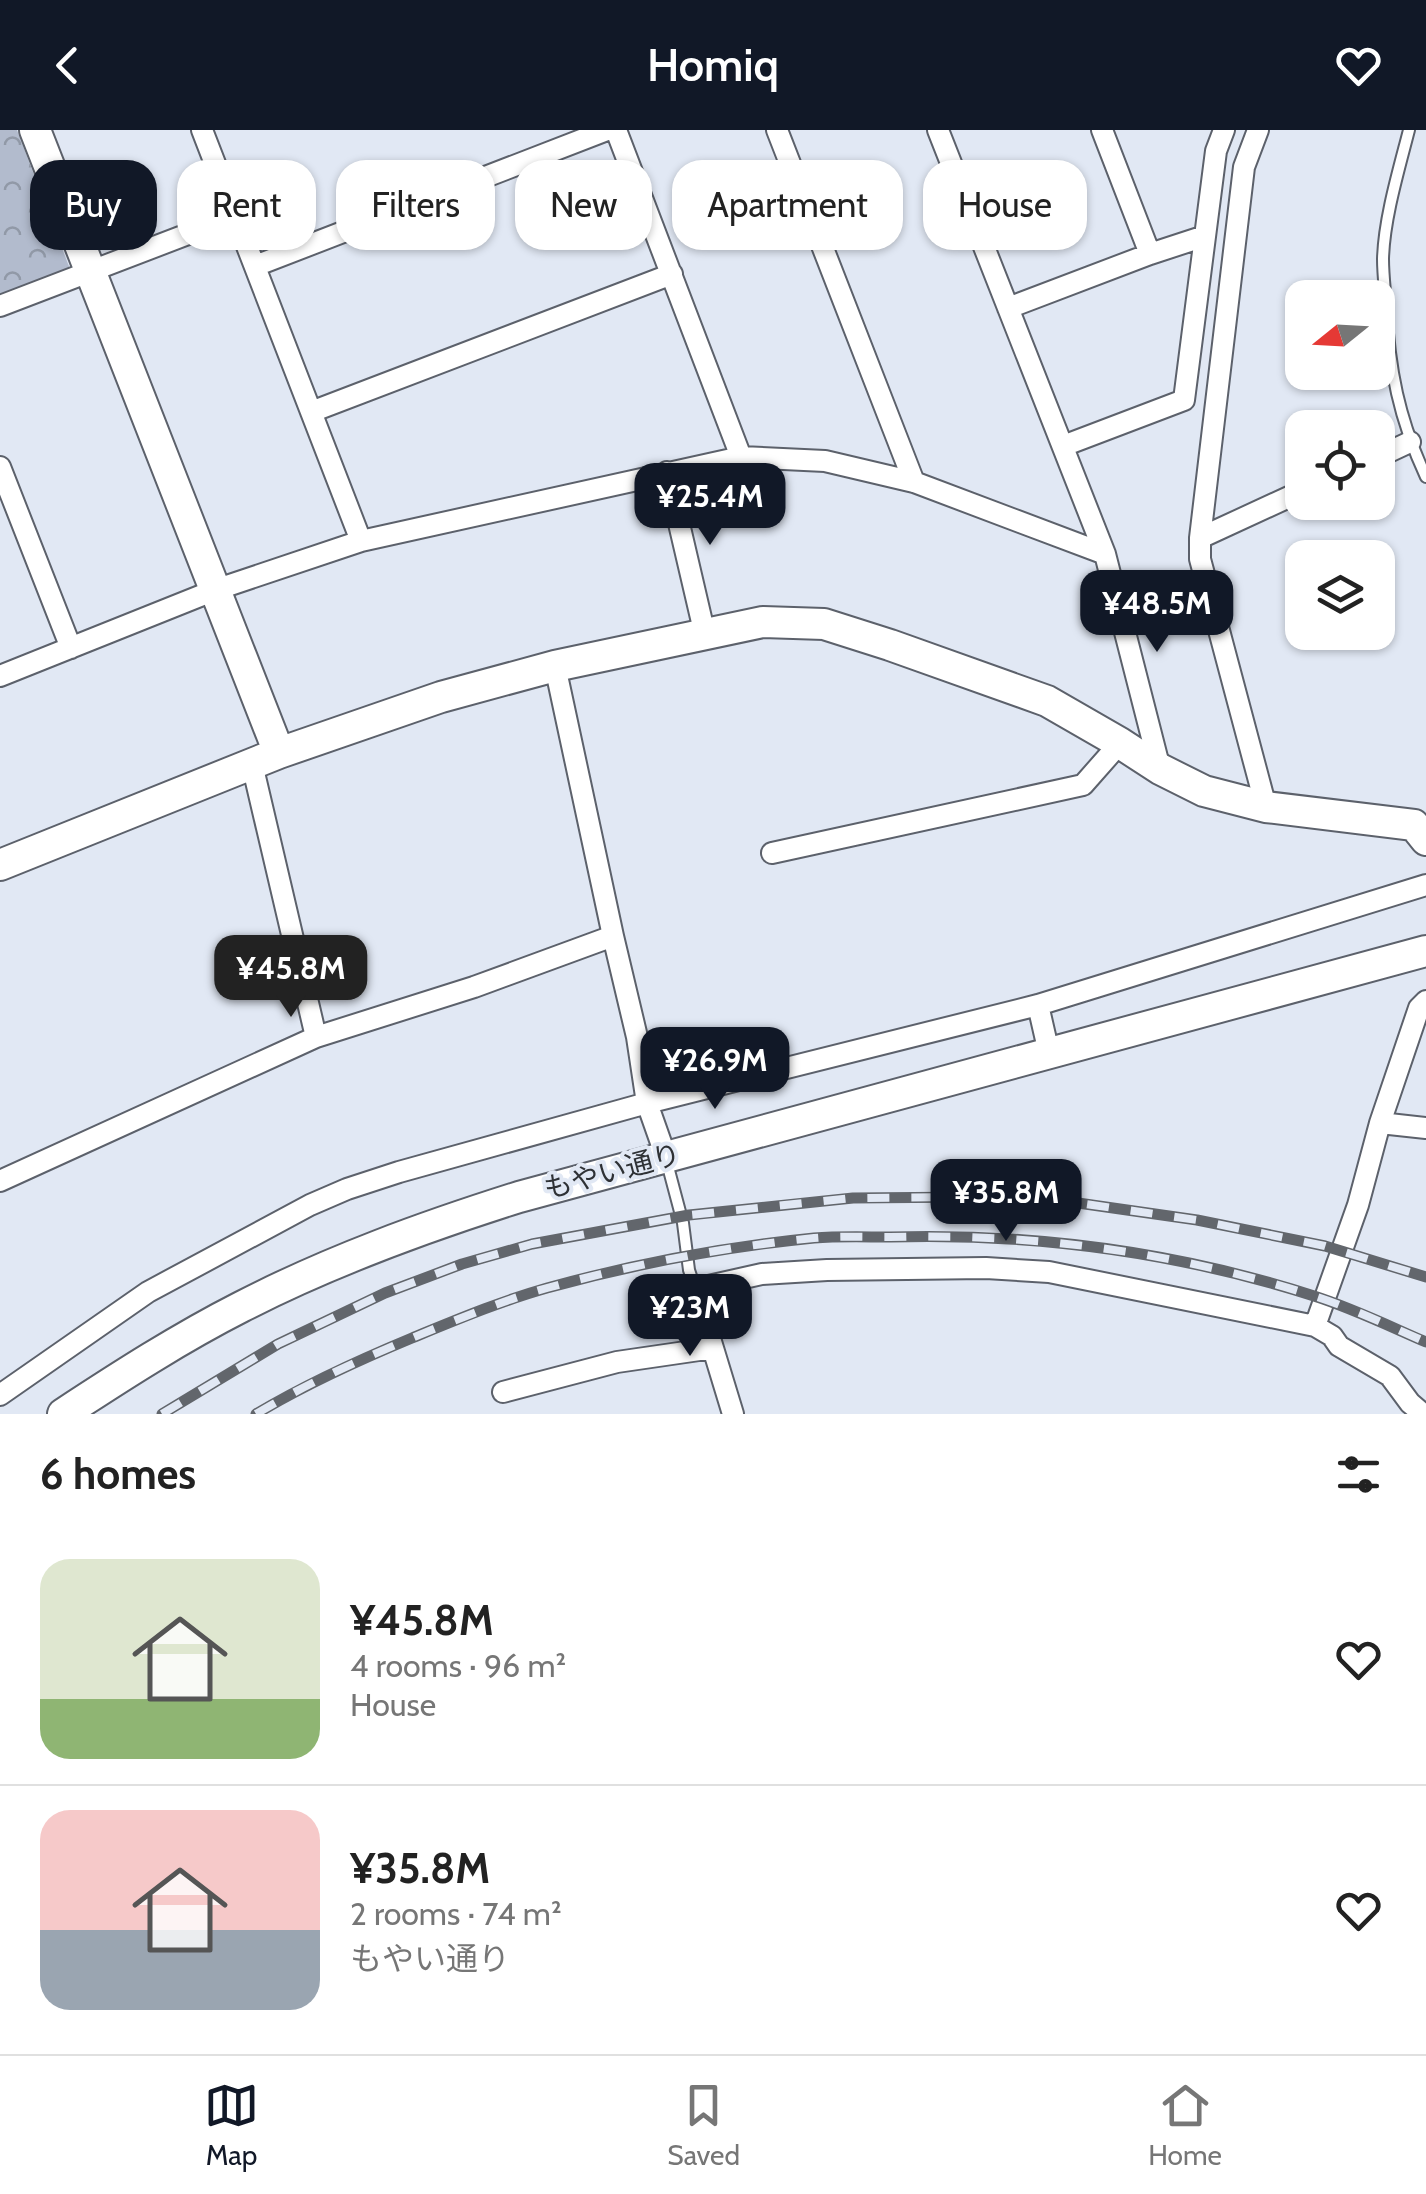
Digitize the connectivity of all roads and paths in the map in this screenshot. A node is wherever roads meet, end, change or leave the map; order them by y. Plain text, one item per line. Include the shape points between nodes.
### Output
1 (35, 130) edge
2 (202, 130) edge
3 (607, 130) edge
4 (616, 130) edge
5 (778, 130) edge
6 (938, 130) edge
7 (1102, 130) edge
8 (1224, 130) edge
9 (1258, 130) edge
10 (1410, 130) edge
11 (214, 160) edge
12 (1205, 236) junction
13 (177, 238) edge
14 (248, 250) edge
15 (1150, 254) junction
16 (254, 266) junction
17 (90, 271) junction
18 (672, 274) junction
19 (0, 306) edge
20 (1008, 308) junction
21 (311, 412) junction
22 (1410, 442) junction
23 (1062, 446) junction
24 (1395, 449) edge
25 (741, 457) junction
26 (0, 467) edge
27 (667, 472) junction
28 (1426, 477) edge
29 (914, 482) junction
30 (1285, 499) edge
31 (9, 518) edge
32 (1200, 538) junction
33 (361, 541) junction
34 (1105, 554) junction
35 (215, 590) junction
36 (705, 635) junction
37 (70, 648) junction
38 (555, 666) junction
39 (0, 676) edge
40 (1120, 743) junction
41 (265, 759) junction
42 (1160, 769) junction
43 (1266, 808) junction
44 (1422, 830) edge
45 (772, 853) dead end
46 (0, 865) edge
47 (1426, 886) edge
48 (613, 936) junction
49 (1426, 951) edge
50 (1426, 1001) edge
51 (1038, 1006) junction
52 (316, 1036) junction
53 (1049, 1053) junction
54 (647, 1103) junction
55 (1380, 1123) junction
56 (1426, 1128) edge
57 (666, 1157) junction
58 (0, 1180) edge
59 (695, 1289) junction
60 (1315, 1326) junction
61 (713, 1348) junction
62 (503, 1392) dead end
63 (0, 1395) edge
64 (64, 1414) edge
65 (732, 1414) edge
66 (1423, 1414) edge

1 - 17 street
2 - 11 street
3 - 16 street
4 - 18 street
5 - 29 street
6 - 20 street
7 - 15 street
8 - 12 street
9 - 32 street via 1244,166
10 - 22 lane via 1383,257 1388,352
12 - 15 street
12 - 23 street via 1184,400
13 - 17 street
14 - 16 street
15 - 20 street
16 - 21 street
17 - 19 street
17 - 35 street
18 - 21 street
18 - 25 street
20 - 23 street
21 - 33 street
22 - 24 street
22 - 28 lane
23 - 34 street
25 - 27 street
25 - 29 street via 826,460
26 - 31 street
27 - 33 street
27 - 36 street
29 - 34 street
30 - 32 street
31 - 37 street
32 - 43 street
33 - 35 street
34 - 42 street
35 - 37 street
35 - 41 street
36 - 38 street
36 - 40 street via 763,622 824,624 1047,702
37 - 39 street
38 - 41 street via 441,697
38 - 48 street
40 - 42 street
40 - 45 street via 1083,785
41 - 46 street
41 - 52 street
42 - 43 street via 1204,791
43 - 44 street
47 - 51 street
48 - 52 street
48 - 54 street
49 - 53 street, もやい通り
50 - 55 street
51 - 53 street
51 - 54 street
52 - 58 street
53 - 57 street, もやい通り
54 - 57 street
54 - 63 street via 399,1172 310,1205 148,1292
55 - 56 street
55 - 60 street
57 - 59 lane
57 - 64 street, もやい通り via 502,1202 352,1256 241,1307
59 - 60 street via 762,1274 986,1268 1050,1272
59 - 61 street
60 - 66 street via 1390,1376
61 - 62 street via 617,1362
61 - 65 street

